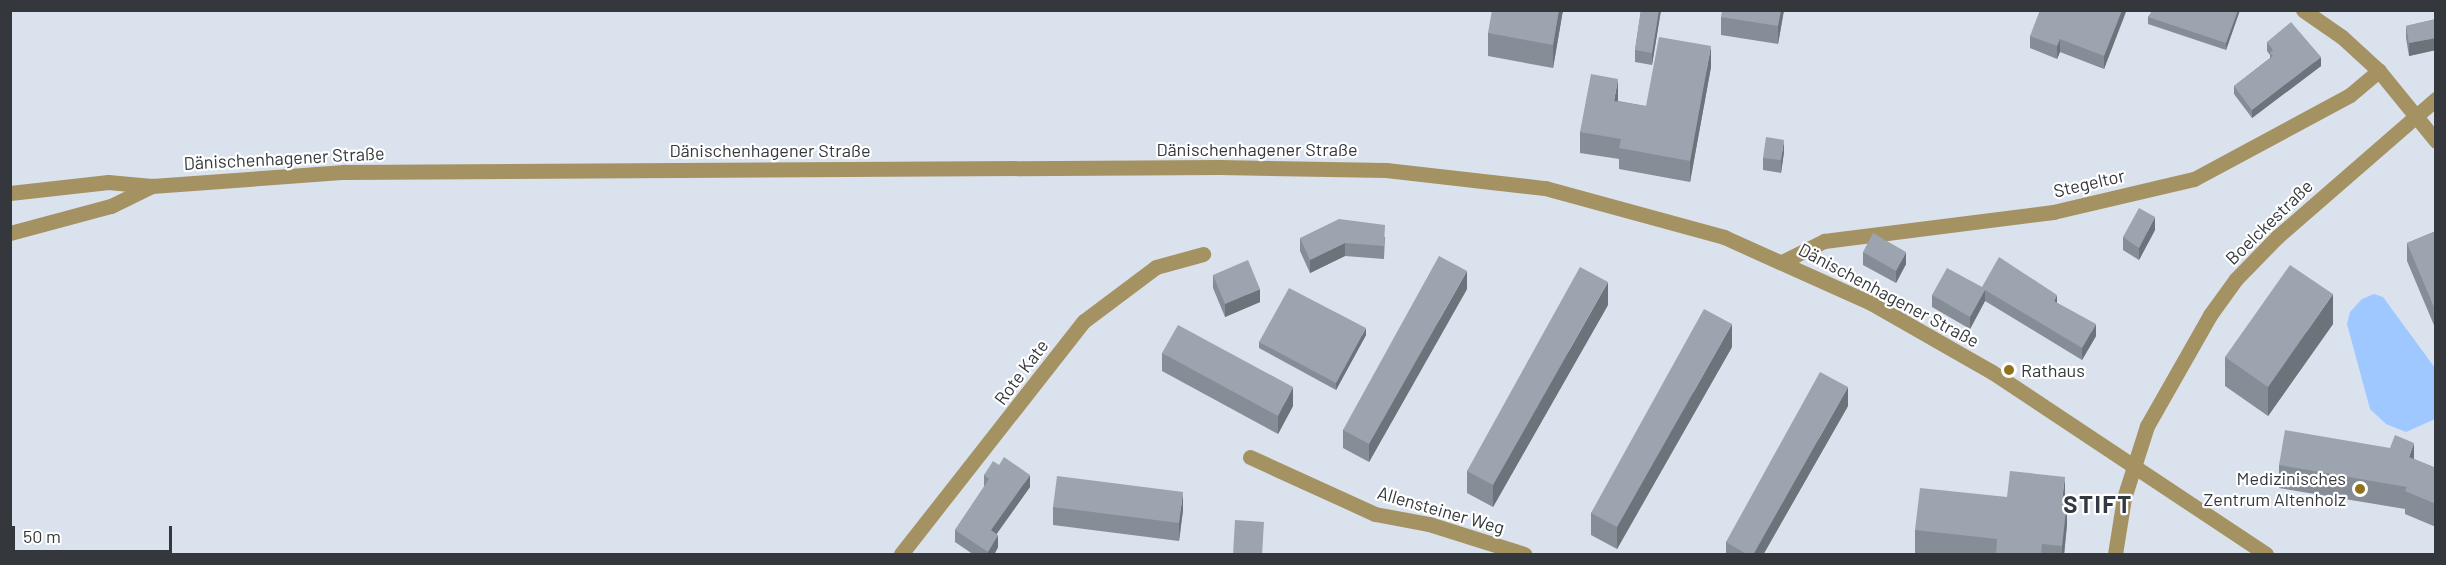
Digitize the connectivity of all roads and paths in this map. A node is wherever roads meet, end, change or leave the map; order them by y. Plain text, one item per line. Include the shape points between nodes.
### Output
1 (2303, 10) edge
2 (2379, 71) junction
3 (2436, 99) edge
4 (2417, 116) junction
5 (2436, 141) edge
6 (152, 186) junction
7 (10, 193) edge
8 (10, 233) edge
9 (1203, 254) dead end
10 (1784, 261) junction
11 (1250, 457) dead end
12 (2132, 465) junction
13 (901, 555) edge
14 (1524, 555) edge
15 (2115, 555) edge
16 (2266, 555) edge

1 - 2 street via 2342,37
2 - 4 street
2 - 10 street, Stegeltor via 2350,95 2194,179 2053,212 1824,241
3 - 4 street, Boelckestraße
4 - 5 street
4 - 12 street, Boelckestraße via 2277,237 2236,279 2168,384
6 - 7 street, Dänischenhagener Straße via 108,182
6 - 8 street, Dänischenhagener Straße via 111,206
6 - 10 street, Dänischenhagener Straße via 355,172 1386,170 1545,188 1724,237
9 - 13 street, Rote Kate via 1156,267 1084,321
10 - 12 street, Dänischenhagener Straße via 1871,303 1992,372
11 - 14 street, Allensteiner Weg via 1375,514 1429,524
12 - 15 street, Boelckestraße
12 - 16 street, Dänischenhagener Straße

